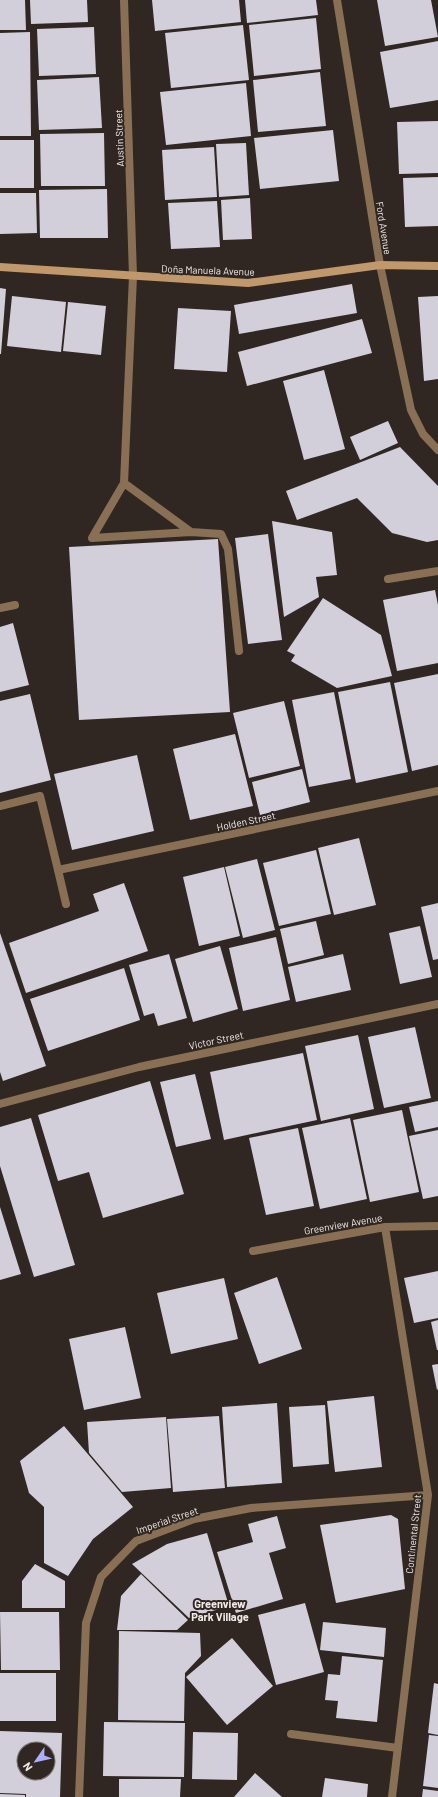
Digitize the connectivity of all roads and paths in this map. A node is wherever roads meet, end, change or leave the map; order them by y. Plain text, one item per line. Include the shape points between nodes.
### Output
1 (124, 0) edge
2 (337, 0) edge
3 (380, 266) junction
4 (438, 266) edge
5 (0, 267) edge
6 (133, 276) junction
7 (438, 450) edge
8 (124, 483) junction
9 (191, 532) junction
10 (438, 571) edge
11 (388, 580) dead end
12 (15, 605) dead end
13 (0, 608) edge
14 (239, 651) dead end
15 (438, 791) edge
16 (0, 806) edge
17 (58, 870) junction
18 (66, 904) dead end
19 (438, 1004) edge
20 (0, 1104) edge
21 (386, 1226) junction
22 (438, 1226) edge
23 (253, 1251) dead end
24 (428, 1495) junction
25 (291, 1734) dead end
26 (398, 1748) junction
27 (79, 1797) edge
28 (392, 1797) edge

1 - 6 street, Austin Street
2 - 3 street, Ford Avenue
3 - 4 street, Doña Manuela Avenue
3 - 6 street, Doña Manuela Avenue via 248,284
3 - 7 street, Ford Avenue via 411,410 423,434
5 - 6 street, Doña Manuela Avenue
6 - 8 street, Austin Street
8 - 9 street
8 - 9 street via 92,538
9 - 14 street via 221,534 228,549
10 - 11 street
12 - 13 street
15 - 17 street, Holden Street
16 - 17 street via 40,796
17 - 18 street
19 - 20 street, Victor Street via 138,1067
21 - 22 street, Greenview Avenue
21 - 23 street, Greenview Avenue
21 - 24 street, Continental Street
24 - 26 street, Continental Street
24 - 27 street, Imperial Street via 251,1508 194,1519 136,1541 101,1577 86,1624
25 - 26 street
26 - 28 street, Continental Street

